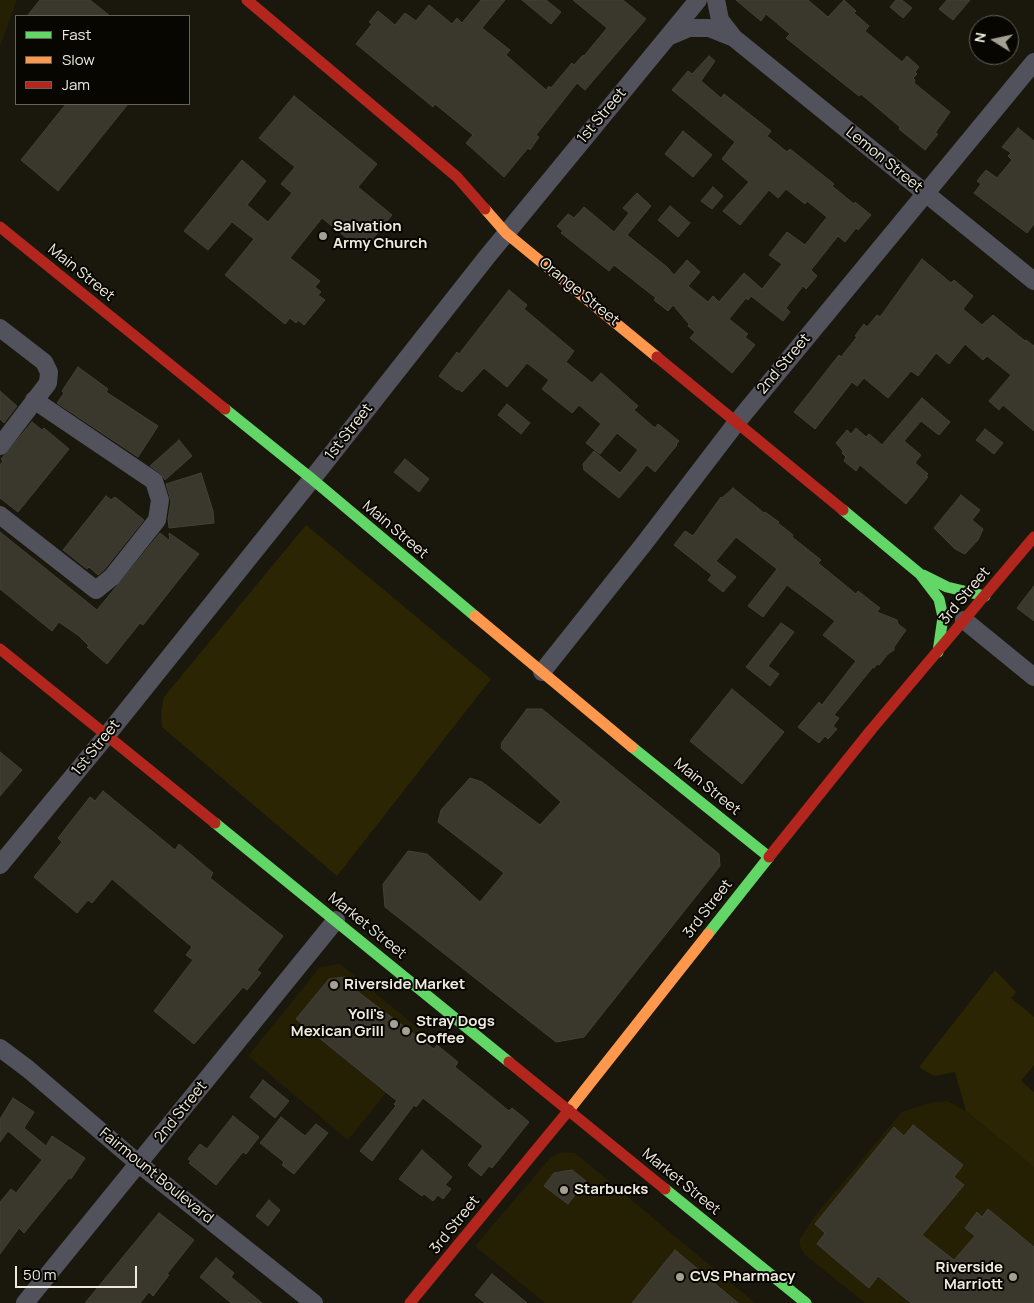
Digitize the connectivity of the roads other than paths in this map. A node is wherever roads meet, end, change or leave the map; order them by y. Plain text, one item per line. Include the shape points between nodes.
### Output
1 (247, 0) edge
2 (716, 0) edge
3 (693, 2) edge
4 (668, 37) junction
5 (734, 38) junction
6 (1034, 62) edge
7 (925, 194) junction
8 (0, 227) edge
9 (506, 232) junction
10 (1034, 281) edge
11 (0, 328) edge
12 (34, 400) junction
13 (736, 422) junction
14 (0, 446) edge
15 (312, 479) junction
16 (0, 515) edge
17 (1034, 537) edge
18 (920, 574) junction
19 (984, 596) junction
20 (964, 620) junction
21 (0, 649) edge
22 (938, 652) junction
23 (542, 672) junction
24 (1034, 676) edge
25 (107, 735) junction
26 (769, 857) junction
27 (0, 865) edge
28 (336, 920) junction
29 (0, 1048) edge
30 (569, 1110) junction
31 (139, 1164) junction
32 (799, 1301) edge
33 (26, 1303) edge
34 (314, 1303) edge
35 (410, 1303) edge

1 - 9 main road, Orange Street via 457,177
2 - 5 street via 720,20
3 - 4 street, 1st Street
4 - 5 street via 689,28 709,28
4 - 9 street, 1st Street
5 - 7 street, Lemon Street
6 - 7 street, 2nd Street
7 - 10 street, Lemon Street
7 - 13 street, 2nd Street
8 - 15 main road, Main Street
9 - 13 main road, Orange Street
9 - 15 street, 1st Street
11 - 12 street via 44,362 49,372 48,383
12 - 14 street
12 - 16 street via 154,481 160,500 157,520 112,576 96,590
13 - 18 main road, Orange Street
13 - 23 street, 2nd Street
15 - 23 main road, Main Street
15 - 25 street, 1st Street
17 - 19 main road, 3rd Street
18 - 19 main road, Orange Street via 947,587
18 - 22 main road, Orange Street via 939,599 943,617
19 - 20 main road, 3rd Street
20 - 22 main road, 3rd Street
20 - 24 street
21 - 25 main road, Market Street
22 - 26 main road, 3rd Street
23 - 26 main road, Main Street
25 - 27 street, 1st Street
25 - 28 main road, Market Street
26 - 30 main road, 3rd Street
28 - 30 main road, Market Street
28 - 31 street, 2nd Street
29 - 31 street, Fairmount Boulevard
30 - 32 main road, Market Street
30 - 35 main road, 3rd Street
31 - 33 street, 2nd Street
31 - 34 street, Fairmount Boulevard

